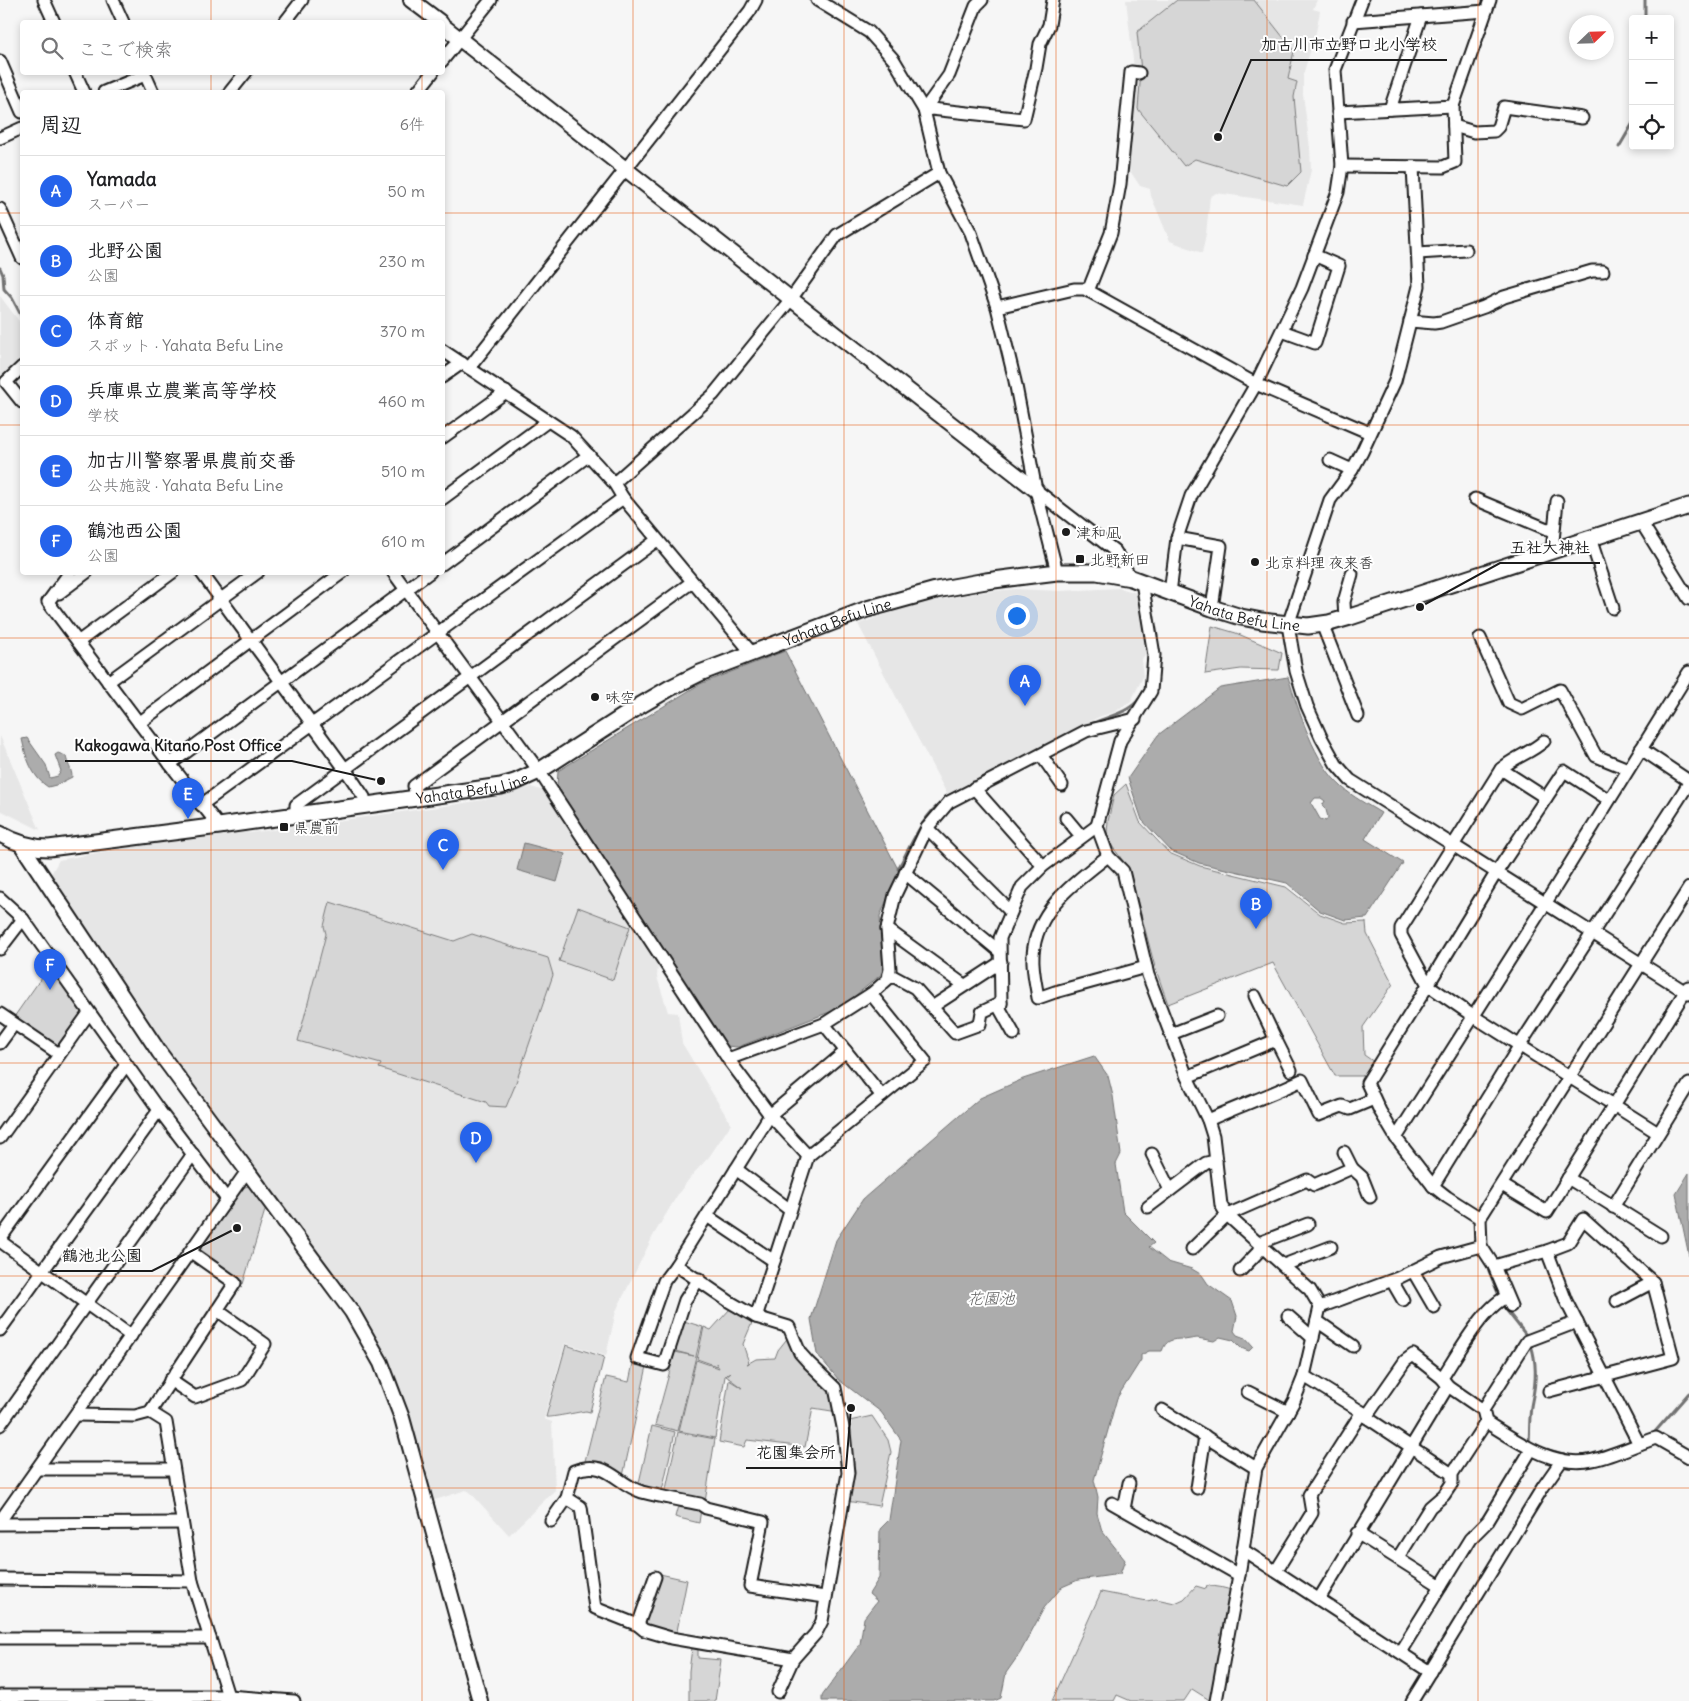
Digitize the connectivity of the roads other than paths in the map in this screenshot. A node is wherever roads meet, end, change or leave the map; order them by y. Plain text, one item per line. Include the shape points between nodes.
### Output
1 (44, 0) edge
2 (113, 0) edge
3 (302, 0) edge
4 (411, 0) edge
5 (491, 0) edge
6 (756, 0) edge
7 (817, 0) edge
8 (982, 0) edge
9 (1053, 0) edge
10 (1362, 0) edge
11 (834, 6) edge
12 (1488, 6) edge
13 (1421, 16) junction
14 (53, 20) edge
15 (122, 20) edge
16 (287, 20) edge
17 (436, 20) edge
18 (1353, 21) junction
19 (445, 27) edge
20 (460, 38) junction
21 (445, 57) edge
22 (0, 61) edge
23 (1139, 73) dead end
24 (76, 75) edge
25 (143, 75) edge
26 (145, 75) edge
27 (244, 75) edge
28 (431, 75) edge
29 (83, 90) edge
30 (109, 90) edge
31 (152, 90) edge
32 (232, 90) edge
33 (420, 90) edge
34 (1453, 106) junction
35 (20, 107) edge
36 (1390, 109) junction
37 (924, 110) junction
38 (1338, 112) junction
39 (1582, 118) dead end
40 (1454, 126) junction
41 (20, 129) edge
42 (0, 138) edge
43 (1342, 166) junction
44 (1413, 167) junction
45 (625, 169) junction
46 (939, 173) junction
47 (0, 209) edge
48 (1466, 250) dead end
49 (1418, 253) junction
50 (20, 254) edge
51 (1314, 255) junction
52 (1603, 270) dead end
53 (1088, 290) junction
54 (791, 299) junction
55 (997, 307) junction
56 (1410, 321) junction
57 (1282, 331) junction
58 (445, 352) edge
59 (466, 365) junction
60 (20, 369) edge
61 (445, 376) edge
62 (1256, 384) junction
63 (506, 392) junction
64 (20, 400) edge
65 (548, 421) junction
66 (1370, 433) junction
67 (445, 436) edge
68 (589, 455) junction
69 (1330, 460) dead end
70 (1352, 470) junction
71 (614, 483) junction
72 (1036, 490) junction
73 (445, 497) edge
74 (622, 498) junction
75 (1475, 499) dead end
76 (1557, 501) dead end
77 (1689, 506) edge
78 (1641, 522) junction
79 (1554, 528) junction
80 (1177, 538) junction
81 (1590, 538) junction
82 (657, 540) junction
83 (1552, 551) junction
84 (445, 562) edge
85 (1057, 572) junction
86 (1352, 574) dead end
87 (68, 575) edge
88 (83, 575) edge
89 (169, 575) edge
90 (203, 575) edge
91 (254, 575) edge
92 (339, 575) edge
93 (396, 575) edge
94 (426, 575) edge
95 (1136, 580) junction
96 (692, 582) junction
97 (1684, 585) edge
98 (406, 590) junction
99 (1170, 593) junction
100 (221, 599) junction
101 (1689, 599) edge
102 (48, 602) junction
103 (1212, 608) junction
104 (1613, 608) dead end
105 (1345, 618) junction
106 (1322, 624) junction
107 (1288, 625) junction
108 (438, 633) junction
109 (1480, 638) dead end
110 (250, 641) junction
111 (78, 642) junction
112 (751, 652) junction
113 (1689, 672) edge
114 (470, 677) junction
115 (108, 682) junction
116 (281, 682) junction
117 (1358, 716) dead end
118 (1135, 718) junction
119 (502, 720) junction
120 (139, 723) junction
121 (312, 725) junction
122 (1544, 741) dead end
123 (1641, 749) junction
124 (1042, 755) junction
125 (170, 764) junction
126 (345, 769) junction
127 (1501, 769) junction
128 (1628, 769) junction
129 (539, 770) junction
130 (1689, 782) edge
131 (1062, 785) dead end
132 (974, 788) junction
133 (416, 798) junction
134 (1546, 798) junction
135 (1609, 800) junction
136 (201, 805) junction
137 (366, 806) junction
138 (296, 815) junction
139 (1066, 818) dead end
140 (219, 826) junction
141 (1097, 826) junction
142 (927, 828) junction
143 (0, 834) edge
144 (1081, 836) junction
145 (21, 844) junction
146 (1453, 846) junction
147 (1108, 856) junction
148 (1043, 866) junction
149 (905, 873) junction
150 (1496, 873) junction
151 (1689, 888) edge
152 (0, 898) edge
153 (1545, 904) junction
154 (1010, 911) junction
155 (23, 919) junction
156 (887, 929) junction
157 (1592, 934) junction
158 (0, 949) edge
159 (1000, 956) junction
160 (1641, 964) junction
161 (1146, 967) junction
162 (889, 974) junction
163 (964, 985) junction
164 (1428, 985) junction
165 (1688, 990) edge
166 (871, 994) junction
167 (1255, 996) dead end
168 (1001, 1004) junction
169 (932, 1007) junction
170 (89, 1013) junction
171 (0, 1014) edge
172 (1216, 1016) dead end
173 (1473, 1016) junction
174 (14, 1024) junction
175 (824, 1024) junction
176 (1014, 1034) dead end
177 (1171, 1034) junction
178 (1276, 1040) junction
179 (0, 1043) edge
180 (1520, 1045) junction
181 (846, 1051) junction
182 (60, 1054) junction
183 (728, 1058) junction
184 (1292, 1063) dead end
185 (126, 1064) junction
186 (1187, 1077) junction
187 (1570, 1077) junction
188 (1689, 1084) edge
189 (882, 1096) junction
190 (1374, 1099) junction
191 (1614, 1105) junction
192 (159, 1110) junction
193 (770, 1115) junction
194 (1208, 1120) junction
195 (1658, 1133) junction
196 (0, 1138) edge
197 (1396, 1138) junction
198 (1344, 1152) dead end
199 (193, 1154) junction
200 (1152, 1154) dead end
201 (808, 1156) junction
202 (1216, 1161) junction
203 (1352, 1168) junction
204 (736, 1169) junction
205 (1302, 1169) dead end
206 (247, 1171) junction
207 (1568, 1178) junction
208 (1307, 1180) junction
209 (1502, 1185) junction
210 (1433, 1186) junction
211 (1170, 1190) junction
212 (1370, 1197) dead end
213 (226, 1198) junction
214 (1148, 1207) dead end
215 (1613, 1207) junction
216 (790, 1210) junction
217 (1227, 1214) junction
218 (707, 1216) junction
219 (1480, 1218) junction
220 (1308, 1224) dead end
221 (1661, 1236) dead end
222 (0, 1240) edge
223 (1261, 1245) junction
224 (1481, 1246) junction
225 (1331, 1247) dead end
226 (1192, 1249) dead end
227 (1547, 1251) junction
228 (191, 1252) junction
229 (774, 1261) junction
230 (676, 1265) junction
231 (1284, 1265) junction
232 (1494, 1266) junction
233 (42, 1271) junction
234 (1240, 1271) dead end
235 (1412, 1272) junction
236 (699, 1280) junction
237 (1392, 1281) junction
238 (1653, 1282) junction
239 (1404, 1300) dead end
240 (1617, 1301) dead end
241 (87, 1303) junction
242 (1320, 1307) junction
243 (1434, 1307) dead end
244 (217, 1310) junction
245 (756, 1316) junction
246 (1288, 1316) dead end
247 (1317, 1321) junction
248 (1577, 1322) junction
249 (0, 1330) edge
250 (132, 1336) junction
251 (1313, 1338) junction
252 (1353, 1346) dead end
253 (1304, 1376) junction
254 (1604, 1376) junction
255 (170, 1380) junction
256 (1445, 1382) junction
257 (1548, 1391) dead end
258 (1248, 1392) dead end
259 (1162, 1410) dead end
260 (150, 1412) junction
261 (1288, 1412) junction
262 (1364, 1414) junction
263 (76, 1415) junction
264 (1485, 1416) junction
265 (0, 1425) edge
266 (1205, 1436) junction
267 (1639, 1444) junction
268 (1410, 1446) junction
269 (1531, 1450) junction
270 (1689, 1457) edge
271 (1562, 1460) junction
272 (1256, 1468) junction
273 (37, 1469) junction
274 (173, 1470) junction
275 (1452, 1474) junction
276 (1129, 1483) dead end
277 (1197, 1488) dead end
278 (567, 1498) junction
279 (1112, 1503) dead end
280 (1124, 1509) junction
281 (0, 1521) edge
282 (552, 1521) dead end
283 (182, 1523) junction
284 (1357, 1533) junction
285 (1243, 1550) junction
286 (1398, 1558) junction
287 (1276, 1570) junction
288 (1239, 1575) junction
289 (655, 1577) dead end
290 (0, 1579) edge
291 (192, 1581) junction
292 (1441, 1586) junction
293 (825, 1597) junction
294 (1319, 1599) junction
295 (638, 1625) junction
296 (0, 1638) edge
297 (210, 1638) junction
298 (1400, 1652) junction
299 (793, 1659) junction
300 (1430, 1672) junction
301 (778, 1692) dead end
302 (0, 1696) edge
303 (228, 1696) junction
304 (294, 1701) edge
305 (480, 1701) edge
306 (1216, 1701) edge
307 (1412, 1701) edge

1 - 14 street
2 - 15 street
3 - 16 street
4 - 17 street
5 - 20 street
6 - 45 street
7 - 11 street
8 - 37 street via 976,6 949,75
9 - 37 street via 1024,118
10 - 18 street
11 - 37 street via 868,32 894,60
12 - 13 street
12 - 34 street
13 - 18 street
13 - 36 street
18 - 38 street via 1335,70
19 - 20 street
20 - 21 street
20 - 45 street
22 - 35 street
23 - 53 street via 1131,72 1120,184 1111,232
24 - 29 street
25 - 30 street
26 - 31 street
27 - 32 street
28 - 33 street
34 - 36 street
34 - 40 street
36 - 38 street
37 - 46 street
38 - 43 street
39 - 40 street via 1504,107 1494,131 1474,132
40 - 44 street via 1455,162 1444,167
41 - 42 street
43 - 44 street
43 - 51 street via 1338,192
44 - 49 street
45 - 54 street
45 - 59 street
46 - 54 street via 837,235
46 - 55 street via 971,233
47 - 50 street
48 - 49 street
49 - 56 street via 1419,286
51 - 57 street
51 - 57 street via 1339,266 1315,343
52 - 56 street via 1504,296 1484,307 1441,322
53 - 55 street via 1074,289
53 - 62 street
54 - 71 street via 713,395
54 - 72 street
55 - 72 street
56 - 66 street via 1395,381
57 - 62 street
58 - 59 street
59 - 61 street
59 - 63 street
60 - 64 street via 6,382
62 - 66 street
62 - 80 street via 1191,496
63 - 65 street
63 - 67 street
65 - 68 street
65 - 73 street
66 - 70 street
68 - 71 street
68 - 84 street
69 - 70 street
70 - 107 street via 1330,500
71 - 74 street
72 - 85 street
72 - 95 street via 1115,551
74 - 82 street
74 - 108 street
75 - 79 street via 1547,529
76 - 79 street
77 - 78 main road, Yahata Befu Line
78 - 81 main road, Yahata Befu Line
78 - 97 street
79 - 83 street
80 - 99 street
80 - 103 street via 1222,546
81 - 83 main road, Yahata Befu Line
81 - 104 street
82 - 96 street
82 - 114 street
83 - 105 main road, Yahata Befu Line
85 - 95 main road, Yahata Befu Line via 1097,572
85 - 112 main road, Yahata Befu Line via 912,595
86 - 105 street via 1344,602
87 - 102 street
88 - 102 street
89 - 111 street
90 - 100 street
91 - 100 street
92 - 110 street
93 - 98 street
94 - 98 street
95 - 99 main road, Yahata Befu Line
95 - 118 street via 1154,655 1151,691
96 - 112 street
96 - 119 street
97 - 101 street
98 - 108 street
98 - 116 street
99 - 103 main road, Yahata Befu Line
100 - 110 street
100 - 115 street
102 - 111 street
103 - 107 main road, Yahata Befu Line
105 - 106 main road, Yahata Befu Line
106 - 107 main road, Yahata Befu Line
106 - 117 street
107 - 146 street via 1296,671 1307,706 1336,764 1350,780
108 - 114 street
108 - 121 street
109 - 128 street via 1487,667 1509,704 1522,709 1560,690 1596,756
110 - 116 street
110 - 120 street
111 - 115 street
112 - 129 main road, Yahata Befu Line via 670,688
113 - 123 street
114 - 119 street
114 - 126 street
115 - 120 street
116 - 121 street
116 - 125 street
118 - 124 street via 1086,731
118 - 141 street via 1120,741
119 - 129 street
119 - 133 street via 414,786
120 - 125 street
121 - 126 street
121 - 136 street
122 - 127 street
123 - 128 street
123 - 130 street
124 - 131 street
124 - 132 street
125 - 136 street
126 - 137 street via 364,797
126 - 138 street via 296,805
127 - 134 street
127 - 146 street
128 - 135 street
129 - 133 main road, Yahata Befu Line via 501,786
129 - 183 street
130 - 157 street
132 - 142 street via 949,802
132 - 148 street
133 - 137 main road, Yahata Befu Line
134 - 135 street via 1564,771
134 - 150 street
135 - 153 street
136 - 140 street
137 - 138 main road, Yahata Befu Line
138 - 140 main road, Yahata Befu Line
139 - 144 street
140 - 145 main road, Yahata Befu Line via 49,848
141 - 144 street
141 - 147 street
142 - 149 street
142 - 154 street
143 - 145 main road, Yahata Befu Line
144 - 148 street
145 - 206 street via 159,1052
146 - 150 street
146 - 164 street via 1402,928 1401,935
147 - 161 street via 1123,871
147 - 161 street via 1064,891 1047,913 1036,937 1033,955 1038,998
148 - 154 street via 1022,887
149 - 156 street via 895,895
149 - 159 street
150 - 153 street
150 - 164 street
151 - 160 street
152 - 155 street
153 - 157 street
153 - 173 street
154 - 159 street via 1000,938
155 - 158 street
155 - 170 street
156 - 162 street
156 - 163 street
157 - 160 street
157 - 180 street
159 - 163 street
159 - 168 street
160 - 165 street
160 - 187 street
161 - 177 street
162 - 166 street via 888,979
162 - 169 street via 915,988
163 - 169 street
164 - 173 street
164 - 190 street via 1366,1083
165 - 191 street
166 - 175 street
166 - 189 street via 925,1061
167 - 178 street
168 - 169 street via 982,1012 980,1024 956,1033
168 - 176 street via 1000,1008
170 - 182 street
170 - 185 street
171 - 174 street
172 - 177 street
173 - 180 street
173 - 197 street
174 - 179 street
174 - 182 street
175 - 181 street
175 - 183 street
177 - 186 street
178 - 184 street
178 - 186 street via 1243,1048
180 - 187 street
180 - 210 street
181 - 189 street
181 - 193 street
182 - 196 street
183 - 193 street
185 - 192 street
185 - 222 street
186 - 194 street
187 - 191 street
187 - 209 street
188 - 195 street
189 - 201 street
190 - 194 street via 1350,1109 1342,1106 1319,1115 1302,1080 1268,1101
190 - 197 street
191 - 195 street
191 - 207 street
192 - 199 street
192 - 233 street
193 - 201 street
193 - 204 street
194 - 202 street
195 - 215 street
197 - 210 street
198 - 203 street
199 - 213 street
199 - 241 street
200 - 211 street
201 - 216 street
202 - 211 street via 1206,1163
202 - 217 street via 1221,1205
203 - 208 street via 1314,1185
203 - 212 street via 1362,1177
204 - 216 street
204 - 218 street
205 - 208 street
206 - 213 street
206 - 305 street via 352,1312 381,1363 402,1418
207 - 209 street via 1547,1212
207 - 215 street
208 - 217 street via 1281,1186
209 - 219 street
210 - 219 street
211 - 214 street
213 - 228 street
215 - 221 street
216 - 229 street
217 - 223 street
217 - 226 street
218 - 229 street
218 - 230 street
219 - 224 street
220 - 223 street
222 - 233 street
223 - 231 street
223 - 234 street
224 - 232 street
224 - 235 street via 1441,1257
225 - 231 street
227 - 232 street
227 - 238 street via 1568,1243 1583,1219
227 - 248 street
228 - 244 street via 235,1283
228 - 250 street
229 - 245 street
230 - 236 street
230 - 236 street via 664,1281 637,1358 664,1366 685,1300
231 - 242 street via 1310,1290
232 - 256 street via 1508,1302 1497,1302 1469,1327
233 - 241 street
233 - 249 street
235 - 237 street
235 - 243 street
236 - 245 street
237 - 239 street
237 - 242 street
238 - 240 street
238 - 254 street via 1672,1358
241 - 250 street
241 - 265 street
242 - 247 street
244 - 255 street
244 - 255 street via 265,1344 242,1380 196,1397
245 - 293 street via 789,1327 800,1353 835,1388 848,1473
246 - 251 street
247 - 251 street
247 - 252 street
248 - 254 street
248 - 264 street via 1527,1341 1507,1363
250 - 263 street
251 - 253 street
253 - 261 street
253 - 262 street
254 - 257 street via 1568,1381
254 - 267 street
255 - 260 street
256 - 262 street via 1416,1352 1390,1374
256 - 264 street
256 - 268 street
258 - 261 street
259 - 266 street
260 - 263 street via 135,1416
260 - 274 street via 166,1422
261 - 272 street
262 - 268 street
262 - 287 street via 1309,1494 1312,1513
263 - 273 street
264 - 269 street
264 - 275 street
266 - 272 street
266 - 277 street
267 - 270 street via 1656,1438
267 - 271 street via 1594,1460
268 - 275 street
268 - 284 street
269 - 271 street
269 - 292 street via 1488,1521 1470,1539
271 - 300 street
272 - 285 street
273 - 274 street
273 - 281 street
274 - 283 street
275 - 286 street via 1452,1483 1430,1508
276 - 280 street
278 - 282 street
278 - 293 street via 574,1471 585,1466 602,1469 640,1491 763,1522 750,1586
278 - 295 street via 581,1507 595,1608
279 - 280 street
280 - 288 street
281 - 283 street
283 - 291 street
284 - 286 street
284 - 294 street
285 - 287 street
285 - 288 street
286 - 292 street
287 - 294 street
288 - 306 street
289 - 295 street
290 - 291 street
291 - 297 street
292 - 298 street
293 - 299 street via 822,1621 816,1634
294 - 298 street
295 - 299 street via 671,1638
296 - 297 street
297 - 303 street
298 - 300 street
299 - 301 street
300 - 307 street
302 - 303 street
303 - 304 street

